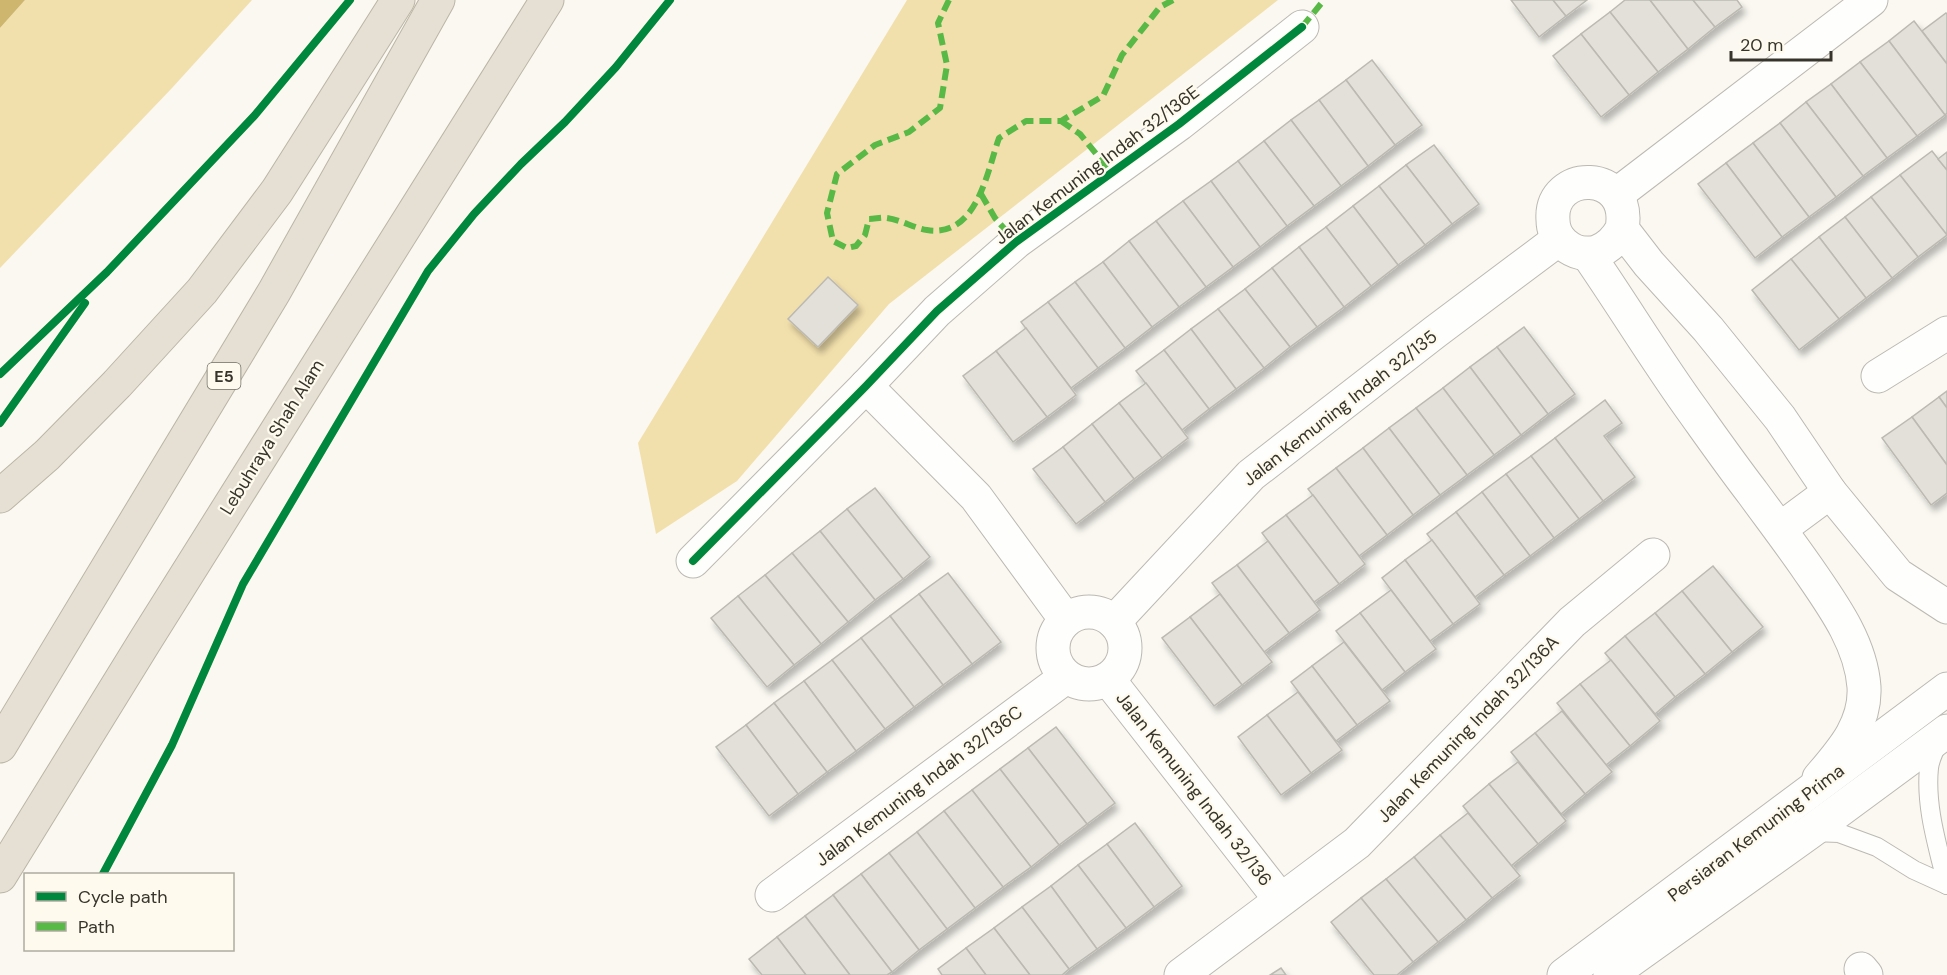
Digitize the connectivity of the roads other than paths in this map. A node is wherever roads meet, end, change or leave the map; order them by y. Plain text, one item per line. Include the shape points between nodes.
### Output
1 (398, 0) edge
2 (438, 0) edge
3 (547, 0) edge
4 (1871, 0) edge
5 (1302, 27) dead end
6 (1616, 195) junction
7 (1622, 229) junction
8 (1573, 246) junction
9 (1947, 333) edge
10 (1878, 376) dead end
11 (867, 386) junction
12 (1830, 492) junction
13 (0, 496) edge
14 (1780, 530) junction
15 (1653, 555) dead end
16 (693, 561) dead end
17 (1947, 607) edge
18 (1066, 620) junction
19 (1114, 622) junction
20 (1066, 677) junction
21 (1108, 679) junction
22 (1947, 689) edge
23 (1944, 734) edge
24 (0, 746) edge
25 (1802, 799) junction
26 (1810, 832) junction
27 (0, 876) edge
28 (1947, 885) edge
29 (772, 895) dead end
30 (1280, 899) junction
31 (1181, 975) edge
32 (1564, 975) edge
33 (1610, 975) edge

1 - 13 highway via 277,191 202,291 117,384
2 - 24 highway, E5 via 274,292
3 - 27 highway, Lebuhraya Shah Alam
4 - 6 street
5 - 11 street, Jalan Kemuning Indah 32/136E via 1179,124 1016,242 937,311
6 - 7 street via 1624,217
6 - 8 street via 1595,182 1577,184 1561,194 1552,216 1554,228
7 - 8 street via 1616,240 1598,252
7 - 12 street via 1780,418
8 - 14 street
8 - 19 street, Jalan Kemuning Indah 32/135 via 1435,333 1251,475
9 - 10 street
11 - 16 street, Jalan Kemuning Indah 32/136E
11 - 18 street via 976,497
12 - 14 street
12 - 17 street via 1898,575
14 - 25 street via 1838,612 1857,654 1864,687 1862,712 1854,733
15 - 30 street, Jalan Kemuning Indah 32/136A via 1572,622 1357,843
18 - 19 street via 1096,612
18 - 20 street via 1052,648
19 - 21 street via 1125,641 1125,652 1117,672
20 - 21 street via 1087,684
20 - 29 street, Jalan Kemuning Indah 32/136C
21 - 30 street, Jalan Kemuning Indah 32/136
22 - 25 street, Persiaran Kemuning Prima
23 - 26 street, Persiaran Kemuning Prima
23 - 28 lane via 1929,766 1932,822
25 - 32 street, Persiaran Kemuning Prima
26 - 28 lane via 1839,833 1877,847
26 - 33 street, Persiaran Kemuning Prima
30 - 31 street, Jalan Kemuning Indah 32/136A

